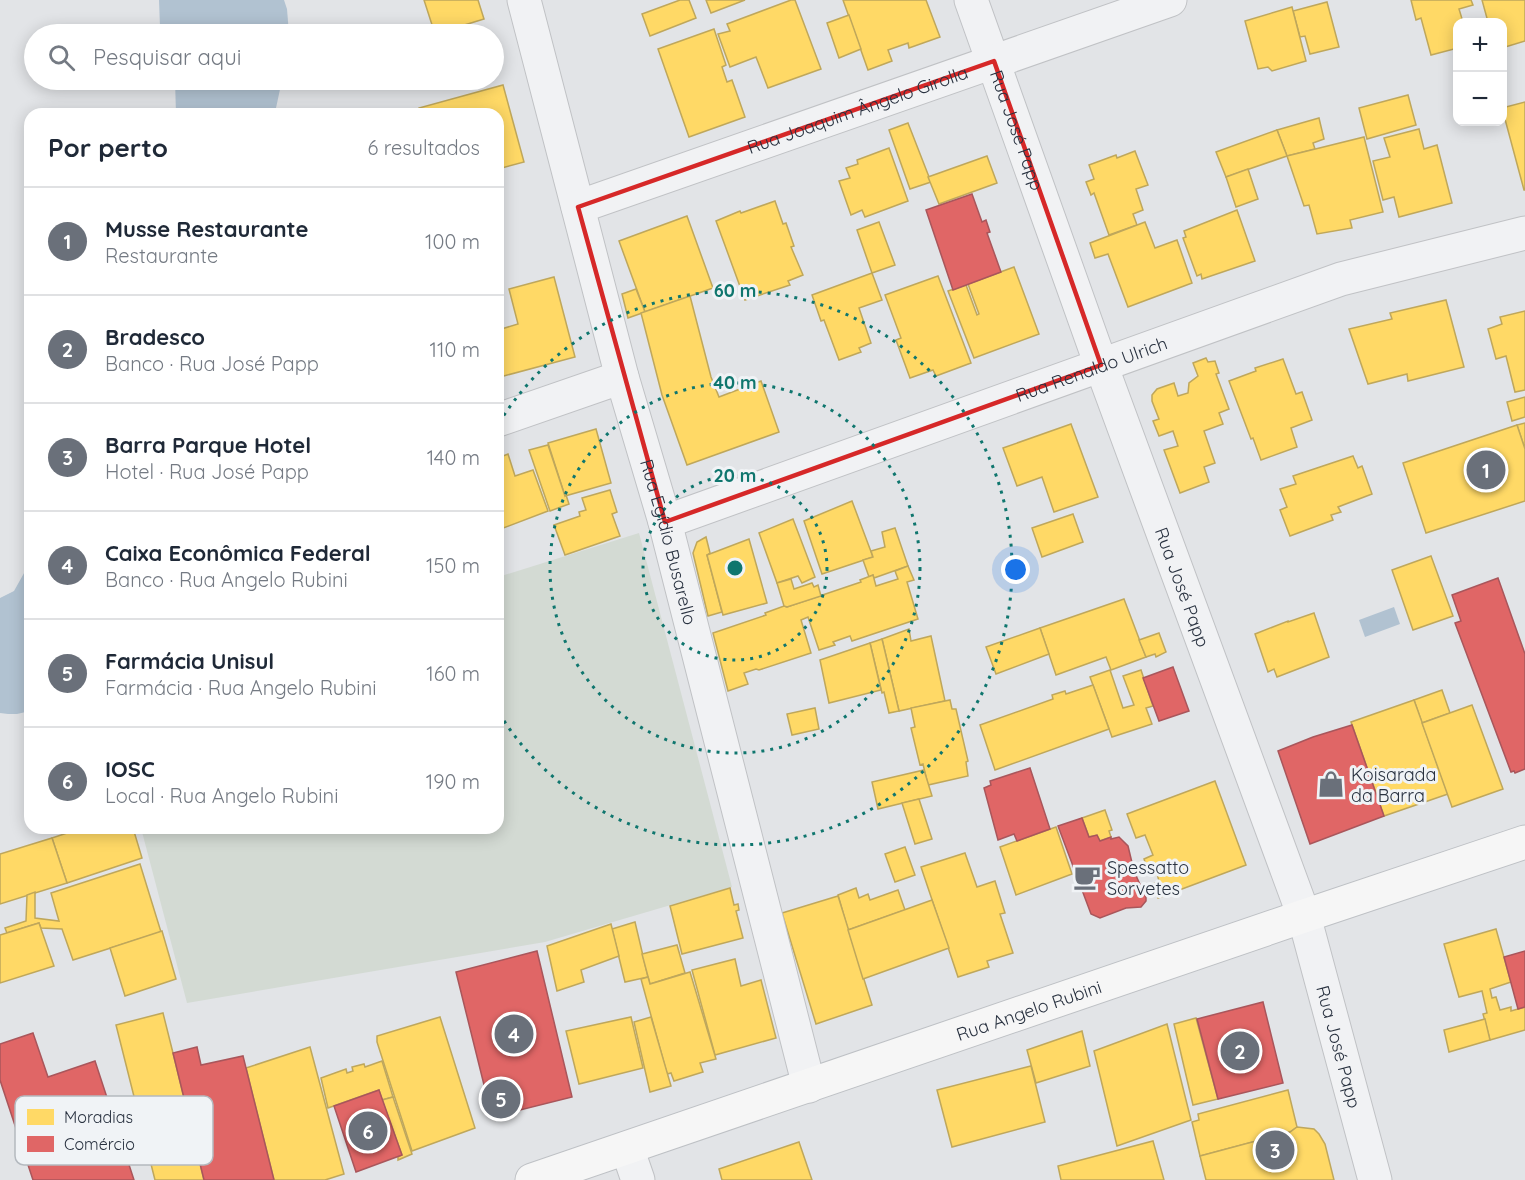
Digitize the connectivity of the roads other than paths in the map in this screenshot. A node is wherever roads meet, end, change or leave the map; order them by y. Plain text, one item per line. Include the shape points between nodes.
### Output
1 (524, 0) edge
2 (971, 0) edge
3 (1170, 0) edge
4 (994, 62) junction
5 (578, 207) junction
6 (1525, 233) edge
7 (1101, 365) junction
8 (622, 377) junction
9 (504, 418) edge
10 (664, 522) junction
11 (1525, 842) edge
12 (1304, 916) junction
13 (809, 1086) junction
14 (627, 1148) junction
15 (532, 1180) edge
16 (638, 1180) edge
17 (1375, 1180) edge

1 - 5 street, Rua Egídio Busarello
2 - 4 street, Rua José Papp
3 - 4 street, Rua Joaquim Ângelo Girolla
4 - 5 street, Rua Joaquim Ângelo Girolla
4 - 7 street, Rua José Papp
5 - 8 street, Rua Egídio Busarello
6 - 7 street, Rua Renaldo Ulrich via 1341,279
7 - 10 street, Rua Renaldo Ulrich
7 - 12 street, Rua José Papp
8 - 9 street
8 - 10 street, Rua Egídio Busarello
10 - 13 street, Rua Egídio Busarello
11 - 12 main road, Rua Angelo Rubini
12 - 13 main road, Rua Angelo Rubini
12 - 17 street, Rua José Papp
13 - 14 main road, Rua Angelo Rubini
14 - 15 main road, Rua Angelo Rubini
14 - 16 street

